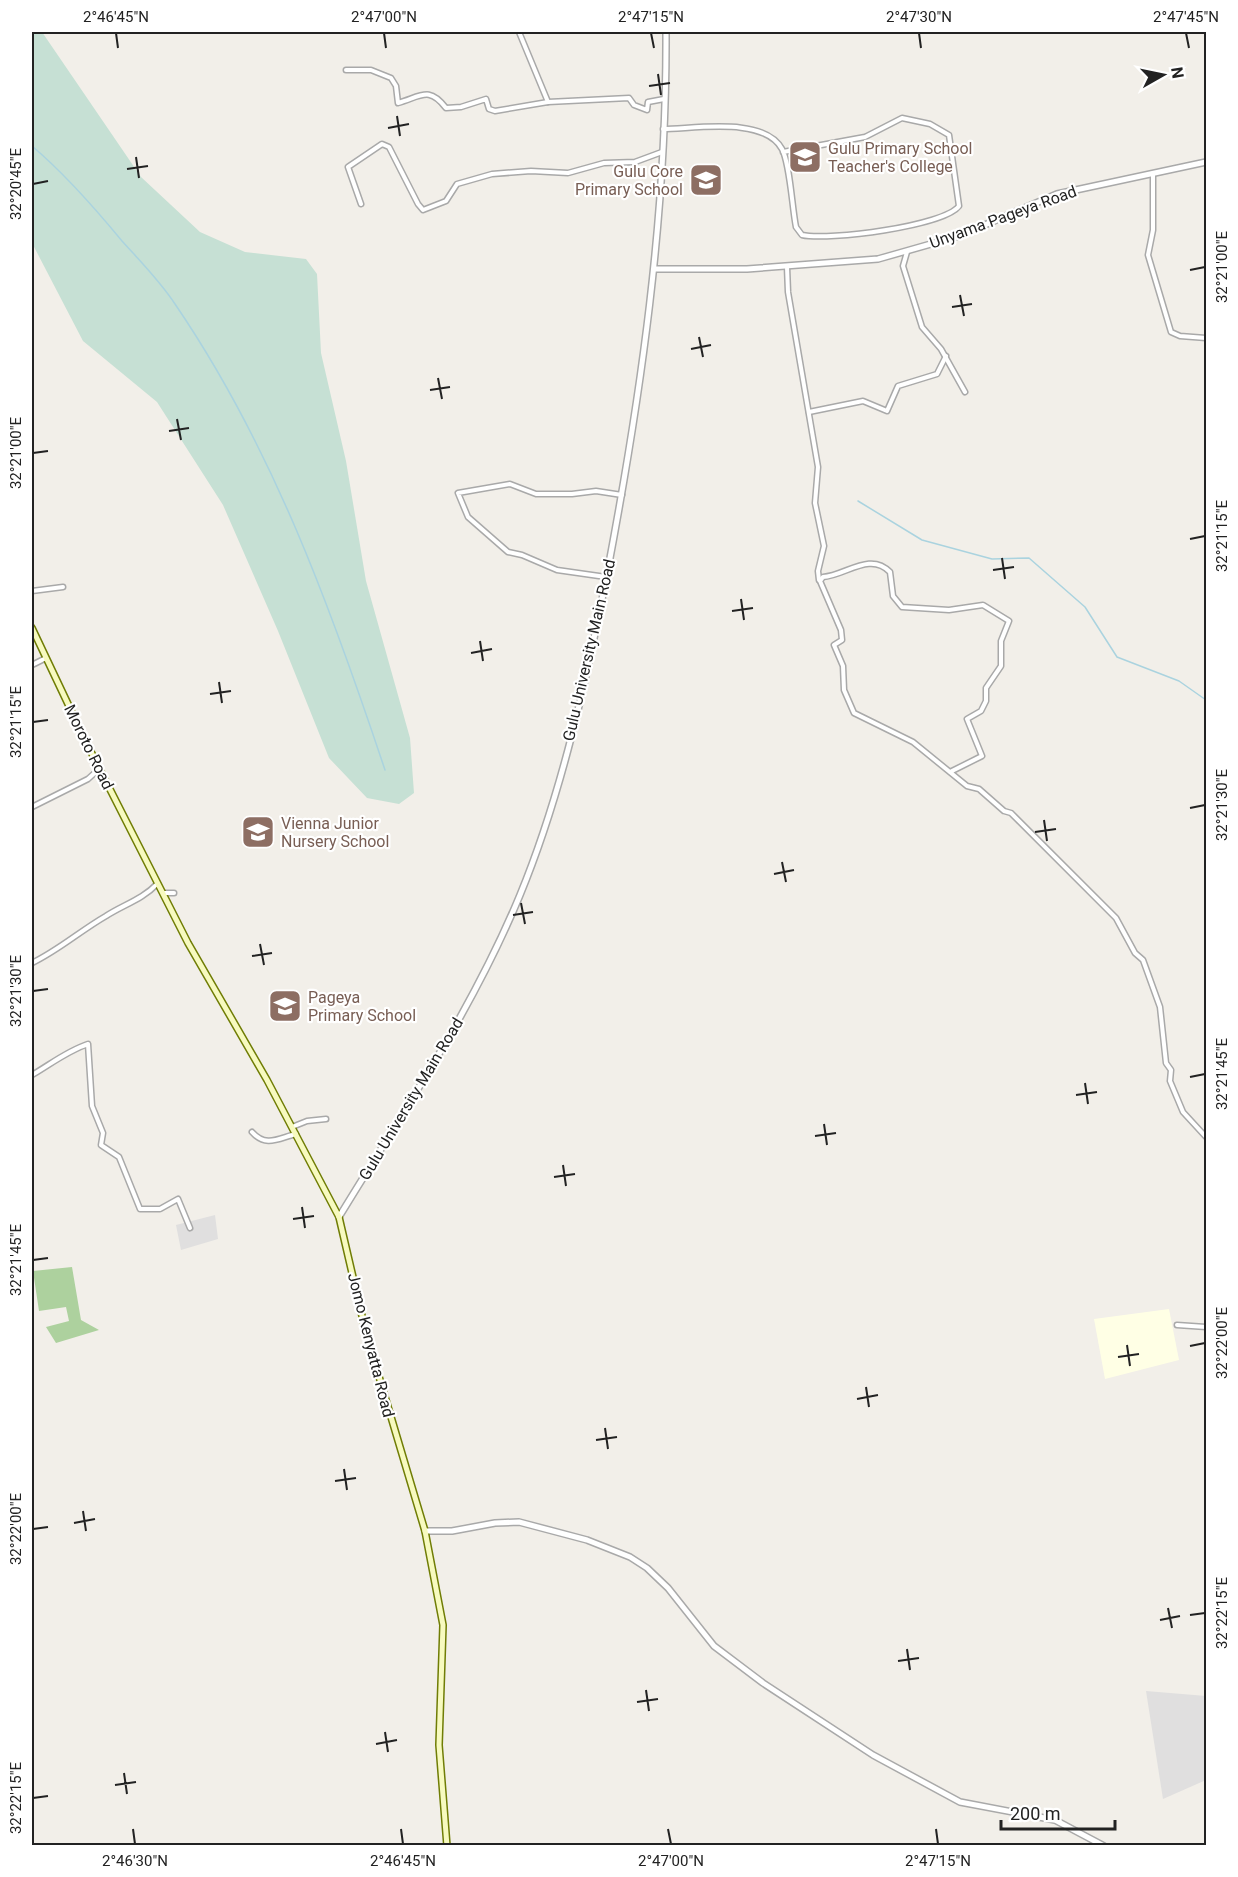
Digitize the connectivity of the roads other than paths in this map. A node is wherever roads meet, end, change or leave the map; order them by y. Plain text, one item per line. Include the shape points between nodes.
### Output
1 (519, 32) edge
2 (666, 32) edge
3 (346, 70) dead end
4 (664, 99) junction
5 (548, 102) junction
6 (662, 129) junction
7 (662, 152) junction
8 (783, 152) junction
9 (1206, 162) edge
10 (1153, 174) junction
11 (361, 204) dead end
12 (907, 252) junction
13 (787, 267) junction
14 (655, 269) junction
15 (1206, 338) edge
16 (946, 356) junction
17 (965, 392) dead end
18 (809, 412) junction
19 (622, 495) junction
20 (606, 577) junction
21 (820, 581) junction
22 (63, 587) dead end
23 (32, 591) edge
24 (32, 628) edge
25 (46, 658) junction
26 (32, 665) edge
27 (99, 769) junction
28 (950, 772) junction
29 (32, 807) edge
30 (158, 884) junction
31 (174, 892) dead end
32 (163, 893) junction
33 (32, 963) edge
34 (32, 1075) edge
35 (326, 1119) dead end
36 (292, 1127) junction
37 (252, 1132) dead end
38 (296, 1134) junction
39 (1206, 1137) edge
40 (339, 1217) junction
41 (190, 1228) dead end
42 (1177, 1325) dead end
43 (1206, 1327) edge
44 (425, 1531) junction
45 (447, 1845) edge
46 (1104, 1845) edge

1 - 5 street
2 - 4 street, Gulu University Main Road
3 - 5 street via 370,70 391,78 398,103 430,93 438,96 446,108 482,99 495,111
4 - 5 street via 648,102 647,110 634,105 629,98
4 - 6 street, Gulu University Main Road
6 - 7 street, Gulu University Main Road
6 - 8 street via 741,127 775,140
7 - 11 street via 634,162 568,173 492,174 457,184 446,201 423,210 389,147 382,144 348,167
7 - 14 street, Gulu University Main Road
8 - 8 street via 796,226 802,235 896,229 944,215 959,206 950,138 930,124 898,118 860,139
9 - 10 street, Unyama Pageya Road
10 - 12 street, Unyama Pageya Road via 1057,194 959,236
10 - 15 street via 1153,230 1148,255 1171,332
12 - 13 street, Unyama Pageya Road via 878,259
12 - 16 street via 903,266 919,321
13 - 14 street, Unyama Pageya Road
13 - 18 street
14 - 19 street, Gulu University Main Road
16 - 17 street
16 - 18 street via 937,374 898,386 887,411 863,401
18 - 21 street via 818,467 816,503 824,546 818,571
19 - 20 street, Gulu University Main Road
19 - 20 street via 596,491 536,494 510,484 458,493 468,517 508,552 557,570
20 - 40 street, Gulu University Main Road via 560,774 537,854 521,893 470,1003
21 - 28 street via 841,630 842,639 834,645 843,666 844,690 854,713 913,742
21 - 28 street via 857,565 884,567 890,572 893,596 902,608 949,610 982,605 1009,621 1001,641 1001,666 986,688 986,701 981,711 967,718 982,756
22 - 23 street
24 - 25 main road, Moroto Road
25 - 26 street
25 - 27 main road, Moroto Road
27 - 29 street via 88,779
27 - 30 main road, Moroto Road
28 - 39 street via 1022,822 1116,918 1156,989 1172,1088 1183,1112
30 - 32 main road, Jomo Kenyatta Road
30 - 33 street
31 - 32 street
32 - 36 main road, Jomo Kenyatta Road
34 - 41 street via 57,1056 88,1044 92,1106 103,1133 101,1145 119,1157 140,1209 160,1209 178,1199
35 - 36 street
36 - 38 main road, Jomo Kenyatta Road
37 - 38 street via 259,1140 271,1142
38 - 40 main road, Jomo Kenyatta Road
40 - 44 main road, Jomo Kenyatta Road via 366,1334
42 - 43 street
44 - 45 main road, Jomo Kenyatta Road via 443,1624 439,1745
44 - 46 street via 519,1521 630,1557 668,1588 714,1646 873,1755 960,1802 1055,1820

